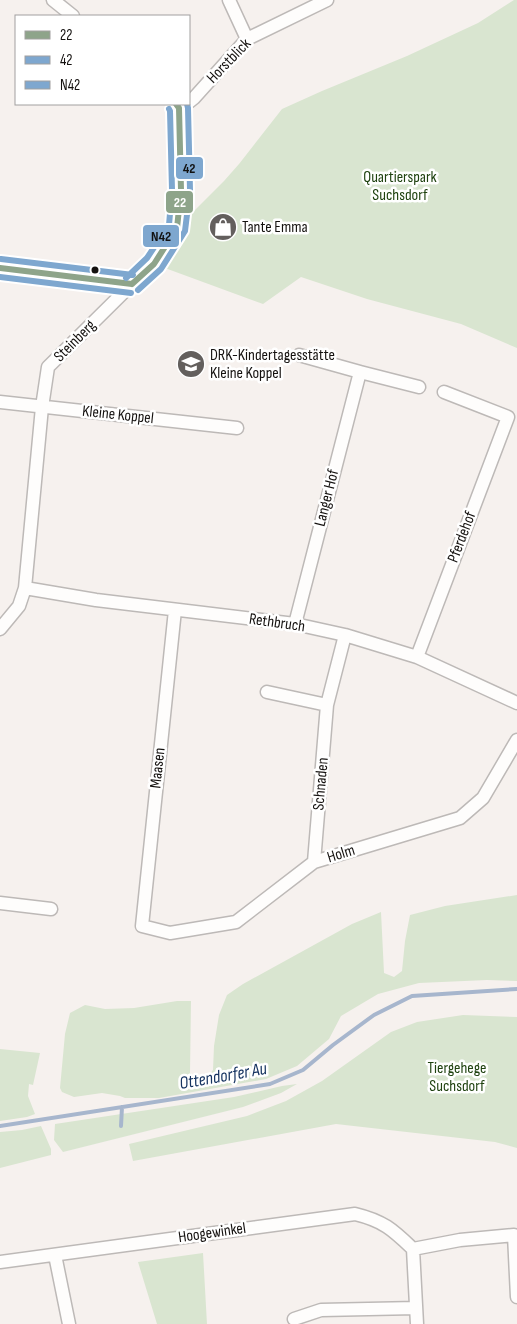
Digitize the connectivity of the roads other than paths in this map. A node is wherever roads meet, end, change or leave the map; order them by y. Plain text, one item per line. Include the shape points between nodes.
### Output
1 (53, 0) edge
2 (229, 0) edge
3 (327, 0) edge
4 (72, 15) edge
5 (247, 39) junction
6 (190, 100) edge
7 (182, 105) edge
8 (0, 268) edge
9 (132, 284) junction
10 (299, 355) dead end
11 (360, 372) junction
12 (419, 387) dead end
13 (444, 392) dead end
14 (0, 402) edge
15 (42, 407) junction
16 (512, 419) edge
17 (237, 428) dead end
18 (25, 588) junction
19 (175, 610) junction
20 (294, 624) junction
21 (0, 629) edge
22 (345, 635) junction
23 (417, 657) junction
24 (266, 692) dead end
25 (517, 703) edge
26 (327, 705) junction
27 (517, 740) edge
28 (314, 862) junction
29 (0, 903) edge
30 (51, 909) dead end
31 (142, 926) joint
32 (413, 1249) junction
33 (55, 1255) junction
34 (0, 1262) edge
35 (517, 1297) edge
36 (416, 1308) junction
37 (294, 1319) dead end
38 (69, 1324) edge
39 (417, 1324) edge

1 - 4 street
2 - 5 street
3 - 5 street, Horstblick
5 - 6 street, Horstblick
7 - 9 street, Steinberg via 177,228 154,264
8 - 9 street
9 - 15 street, Steinberg via 48,367
10 - 11 street
11 - 12 street
11 - 20 street, Langer Hof
13 - 16 street, Pferdehof
14 - 15 street, Kleine Koppel
15 - 17 street, Kleine Koppel
15 - 18 street, Steinberg
16 - 23 street, Pferdehof
18 - 19 street, Rethbruch
18 - 21 street, Steinberg via 19,606
19 - 20 street, Rethbruch
19 - 31 street, Maasen
20 - 22 street, Rethbruch
22 - 23 street, Rethbruch
22 - 26 street, Schnaden
23 - 25 street, Rethbruch
24 - 26 street
26 - 28 street, Schnaden
27 - 28 street, Holm via 483,798 460,818
28 - 31 street, Holm via 236,922 170,933
29 - 30 street
32 - 33 street, Hoogewinkel via 390,1228 355,1214
32 - 35 street via 514,1235
32 - 36 street
33 - 34 street, Hoogewinkel
33 - 38 street
36 - 37 street via 321,1310
36 - 39 street

